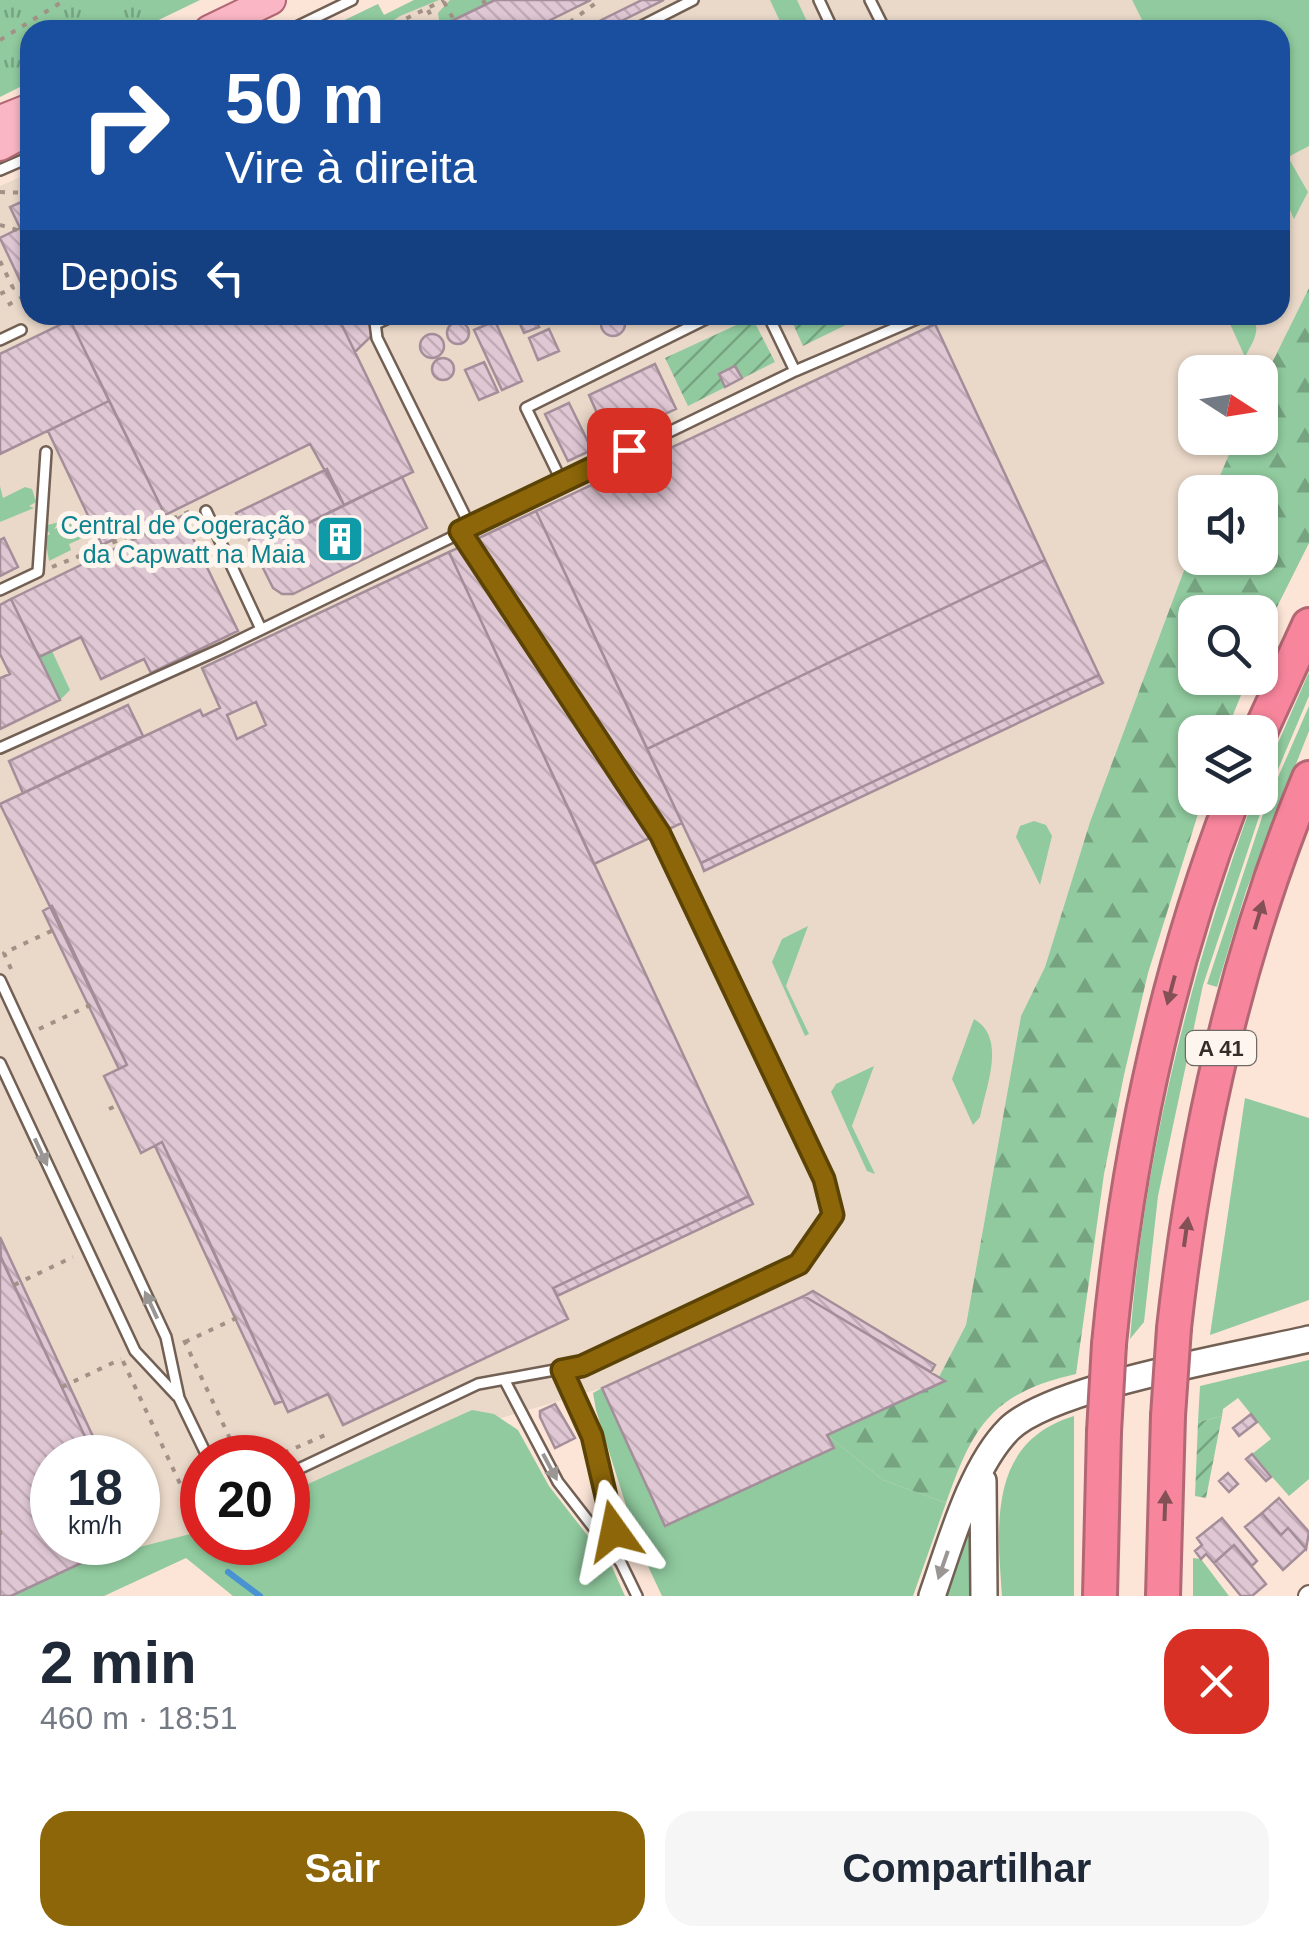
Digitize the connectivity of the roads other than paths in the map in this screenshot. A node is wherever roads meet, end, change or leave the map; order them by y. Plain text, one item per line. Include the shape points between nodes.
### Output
1 (271, 0) edge
2 (352, 0) edge
3 (693, 0) edge
4 (230, 20) edge
5 (311, 20) edge
6 (654, 20) edge
7 (376, 325) edge
8 (694, 325) edge
9 (773, 325) edge
10 (902, 325) edge
11 (21, 330) dead end
12 (0, 340) edge
13 (796, 370) junction
14 (46, 452) dead end
15 (562, 482) junction
16 (206, 510) road end
17 (470, 526) junction
18 (460, 531) junction
19 (0, 590) edge
20 (1309, 625) edge
21 (261, 629) junction
22 (1268, 715) edge
23 (0, 748) edge
24 (1309, 778) edge
25 (1228, 815) edge
26 (0, 980) edge
27 (0, 1063) edge
28 (1309, 1339) edge
29 (562, 1370) junction
30 (505, 1380) junction
31 (179, 1398) junction
32 (197, 1435) edge
33 (310, 1464) edge
34 (983, 1471) junction
35 (621, 1562) junction
36 (637, 1596) edge
37 (932, 1596) edge
38 (984, 1596) edge
39 (1100, 1596) edge
40 (1164, 1596) edge

1 - 4 main road
2 - 5 lane
3 - 6 lane
7 - 17 lane
8 - 15 lane via 526,408
9 - 13 lane
10 - 13 lane
11 - 12 lane
13 - 15 lane
14 - 19 lane via 38,572
15 - 17 lane
16 - 21 lane
17 - 18 lane
18 - 21 lane
18 - 29 lane via 660,834 824,1179 833,1215 799,1264
20 - 22 highway
21 - 23 lane
40 -> 24 highway, A 41, bridge via 1168,1416 1190,1200 1218,1058 1262,906
25 -> 39 highway, A 41, bridge via 1160,1027 1126,1200 1109,1344
31 -> 26 lane via 166,1337
27 -> 31 lane via 135,1351
28 - 34 main road via 1049,1403 1009,1430
29 - 30 lane
29 - 35 lane via 592,1436
30 - 33 lane via 478,1384
30 -> 35 lane via 558,1482
31 - 32 lane
34 -> 37 main road
34 - 38 main road
35 - 36 lane

